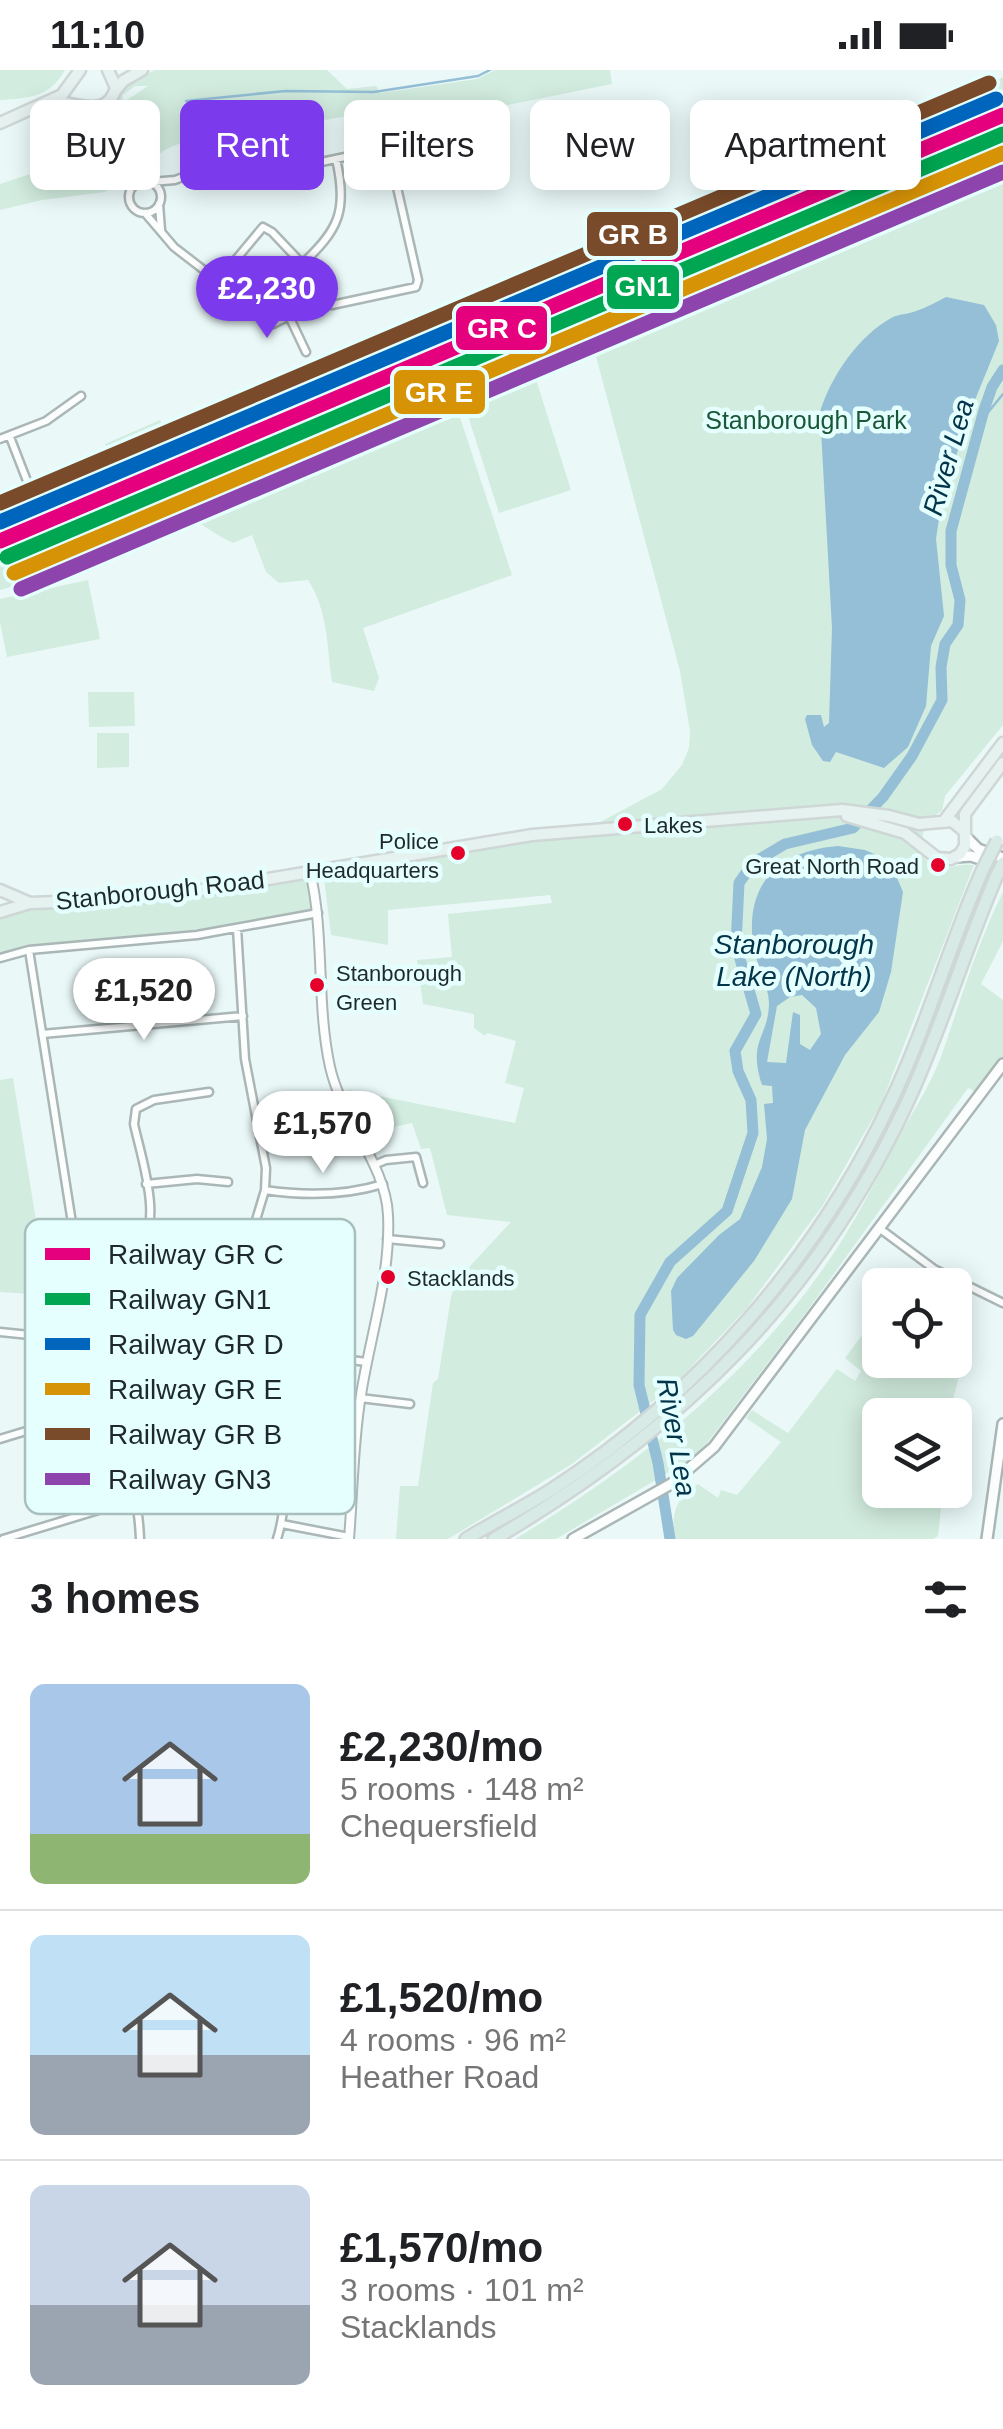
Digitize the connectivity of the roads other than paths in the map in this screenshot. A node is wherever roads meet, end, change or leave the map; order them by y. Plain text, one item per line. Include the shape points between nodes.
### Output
1 (80, 70) edge
2 (141, 70) edge
3 (109, 71) edge
4 (72, 84) junction
5 (114, 96) junction
6 (52, 100) edge
7 (78, 100) edge
8 (109, 100) edge
9 (114, 100) edge
10 (30, 110) edge
11 (0, 123) edge
12 (336, 159) junction
13 (175, 180) junction
14 (160, 181) edge
15 (131, 190) edge
16 (158, 190) edge
17 (160, 201) junction
18 (145, 213) junction
19 (161, 231) junction
20 (302, 264) junction
21 (218, 280) junction
22 (306, 352) dead end
23 (82, 396) dead end
24 (10, 437) junction
25 (0, 439) edge
26 (29, 486) dead end
27 (1003, 743) edge
28 (1003, 763) edge
29 (886, 820) junction
30 (940, 822) junction
31 (965, 833) junction
32 (1000, 836) edge
33 (928, 849) junction
34 (956, 858) junction
35 (1001, 866) edge
36 (325, 868) junction
37 (310, 871) junction
38 (2, 892) edge
39 (316, 894) junction
40 (30, 903) junction
41 (2, 911) edge
42 (318, 914) junction
43 (237, 928) junction
44 (29, 950) junction
45 (0, 958) edge
46 (243, 1016) junction
47 (42, 1034) junction
48 (1003, 1064) edge
49 (209, 1092) dead end
50 (374, 1166) junction
51 (228, 1182) dead end
52 (423, 1183) dead end
53 (146, 1184) junction
54 (383, 1184) junction
55 (264, 1190) junction
56 (71, 1219) edge
57 (150, 1219) edge
58 (255, 1219) edge
59 (879, 1228) junction
60 (387, 1239) junction
61 (440, 1244) dead end
62 (1003, 1303) edge
63 (0, 1332) edge
64 (25, 1335) edge
65 (355, 1361) edge
66 (367, 1362) junction
67 (360, 1398) junction
68 (410, 1404) dead end
69 (1003, 1424) edge
70 (25, 1431) edge
71 (0, 1439) edge
72 (355, 1462) edge
73 (86, 1514) edge
74 (138, 1514) edge
75 (284, 1514) edge
76 (282, 1524) junction
77 (349, 1538) edge
78 (3, 1539) edge
79 (140, 1539) edge
80 (277, 1539) edge
81 (466, 1539) edge
82 (494, 1539) edge
83 (573, 1539) edge
84 (987, 1539) edge

1 - 4 main road
2 - 3 main road
2 - 5 main road
3 - 5 main road
4 - 6 main road
4 - 7 main road
5 - 8 main road
5 - 9 street
10 - 11 main road
12 - 13 street via 260,176 198,171
12 - 20 street via 342,208 331,236
12 - 20 street via 389,152 418,283 332,305
13 - 14 street
13 - 17 street
15 - 18 street via 132,206
16 - 17 street
17 - 18 street
17 - 19 street
18 - 19 street
19 - 21 street
20 - 21 street via 263,227
21 - 22 street via 242,310 262,304 273,324 289,316
23 - 24 street
24 - 25 street
24 - 26 street
27 - 30 main road
28 - 31 main road via 965,814
29 - 30 main road
29 - 33 main road
29 - 36 main road, Stanborough Road via 827,811 532,835
30 - 31 main road via 952,821
30 - 33 main road via 928,833
31 - 34 main road
31 - 35 main road
32 - 81 highway, bridge via 908,1064 848,1183 770,1295 631,1432
33 - 34 main road via 942,860
34 - 35 main road
35 - 82 highway via 922,1069 871,1174 783,1302 640,1443
36 - 37 main road, Stanborough Road
36 - 39 street
37 - 39 street
37 - 40 main road, Stanborough Road via 190,892
38 - 40 main road, Stanborough Road
38 - 41 main road, Stanborough Road
39 - 42 street
40 - 41 main road, Stanborough Road
42 - 43 street
42 - 50 street via 331,1072
43 - 44 street
43 - 46 street
44 - 45 street
44 - 47 street
46 - 47 street
46 - 55 street
47 - 56 street
48 - 59 main road
49 - 53 street via 136,1109
50 - 52 street via 416,1157
50 - 54 street
51 - 53 street
53 - 57 street
54 - 55 street via 313,1195
54 - 60 street
55 - 58 street
59 - 62 street via 934,1269
59 - 83 main road via 714,1446 671,1484
60 - 61 street
60 - 66 street
63 - 64 street
65 - 66 street
66 - 67 street
67 - 68 street
67 - 72 street
69 - 84 main road
70 - 71 street
73 - 78 street
74 - 79 street
75 - 76 street
76 - 77 street
76 - 80 street

